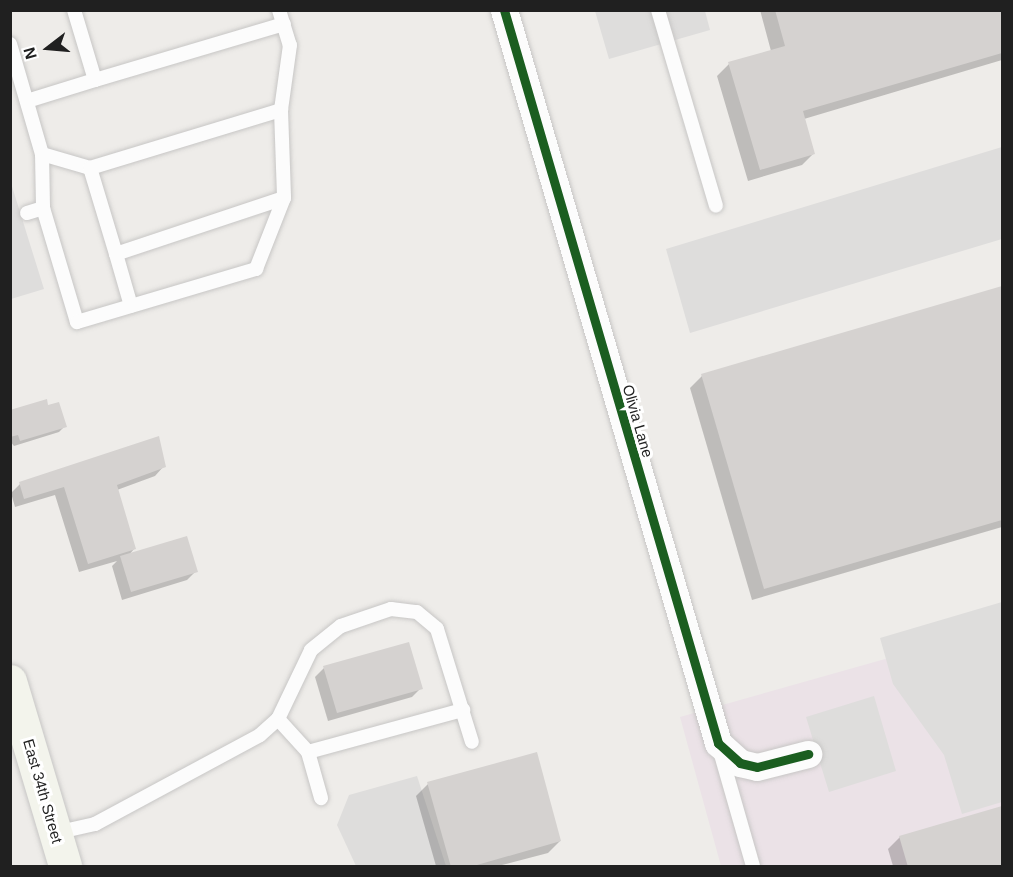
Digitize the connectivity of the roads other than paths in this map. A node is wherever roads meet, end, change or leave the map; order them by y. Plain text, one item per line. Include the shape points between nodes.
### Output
1 (74, 10) edge
2 (504, 10) edge
3 (658, 10) edge
4 (282, 17) edge
5 (10, 44) edge
6 (95, 80) junction
7 (27, 101) junction
8 (281, 110) junction
9 (42, 154) junction
10 (90, 168) junction
11 (284, 198) junction
12 (716, 206) dead end
13 (44, 208) junction
14 (27, 213) dead end
15 (116, 254) junction
16 (131, 306) junction
17 (10, 681) edge
18 (463, 710) junction
19 (278, 719) junction
20 (472, 742) dead end
21 (718, 743) junction
22 (308, 752) junction
23 (808, 754) dead end
24 (321, 798) dead end
25 (55, 833) junction
26 (65, 867) edge
27 (753, 867) edge

1 - 6 lane
2 - 21 street, Olivia Lane
3 - 12 lane
4 - 6 lane
4 - 8 lane via 290,45
5 - 7 lane
6 - 7 lane
7 - 9 lane
8 - 10 lane
8 - 11 lane
9 - 10 lane
9 - 13 lane
10 - 15 lane
11 - 15 lane
11 - 16 lane via 256,269
13 - 14 lane
13 - 16 lane via 77,322
15 - 16 lane
17 - 25 main road, East 34th Street
18 - 19 lane via 437,629 417,612 391,609 341,626 311,650
18 - 20 lane
18 - 22 lane
19 - 22 lane
19 - 25 lane via 260,735 95,824
21 - 23 street via 740,763 757,767
21 - 27 lane
22 - 24 lane
25 - 26 main road, East 34th Street

